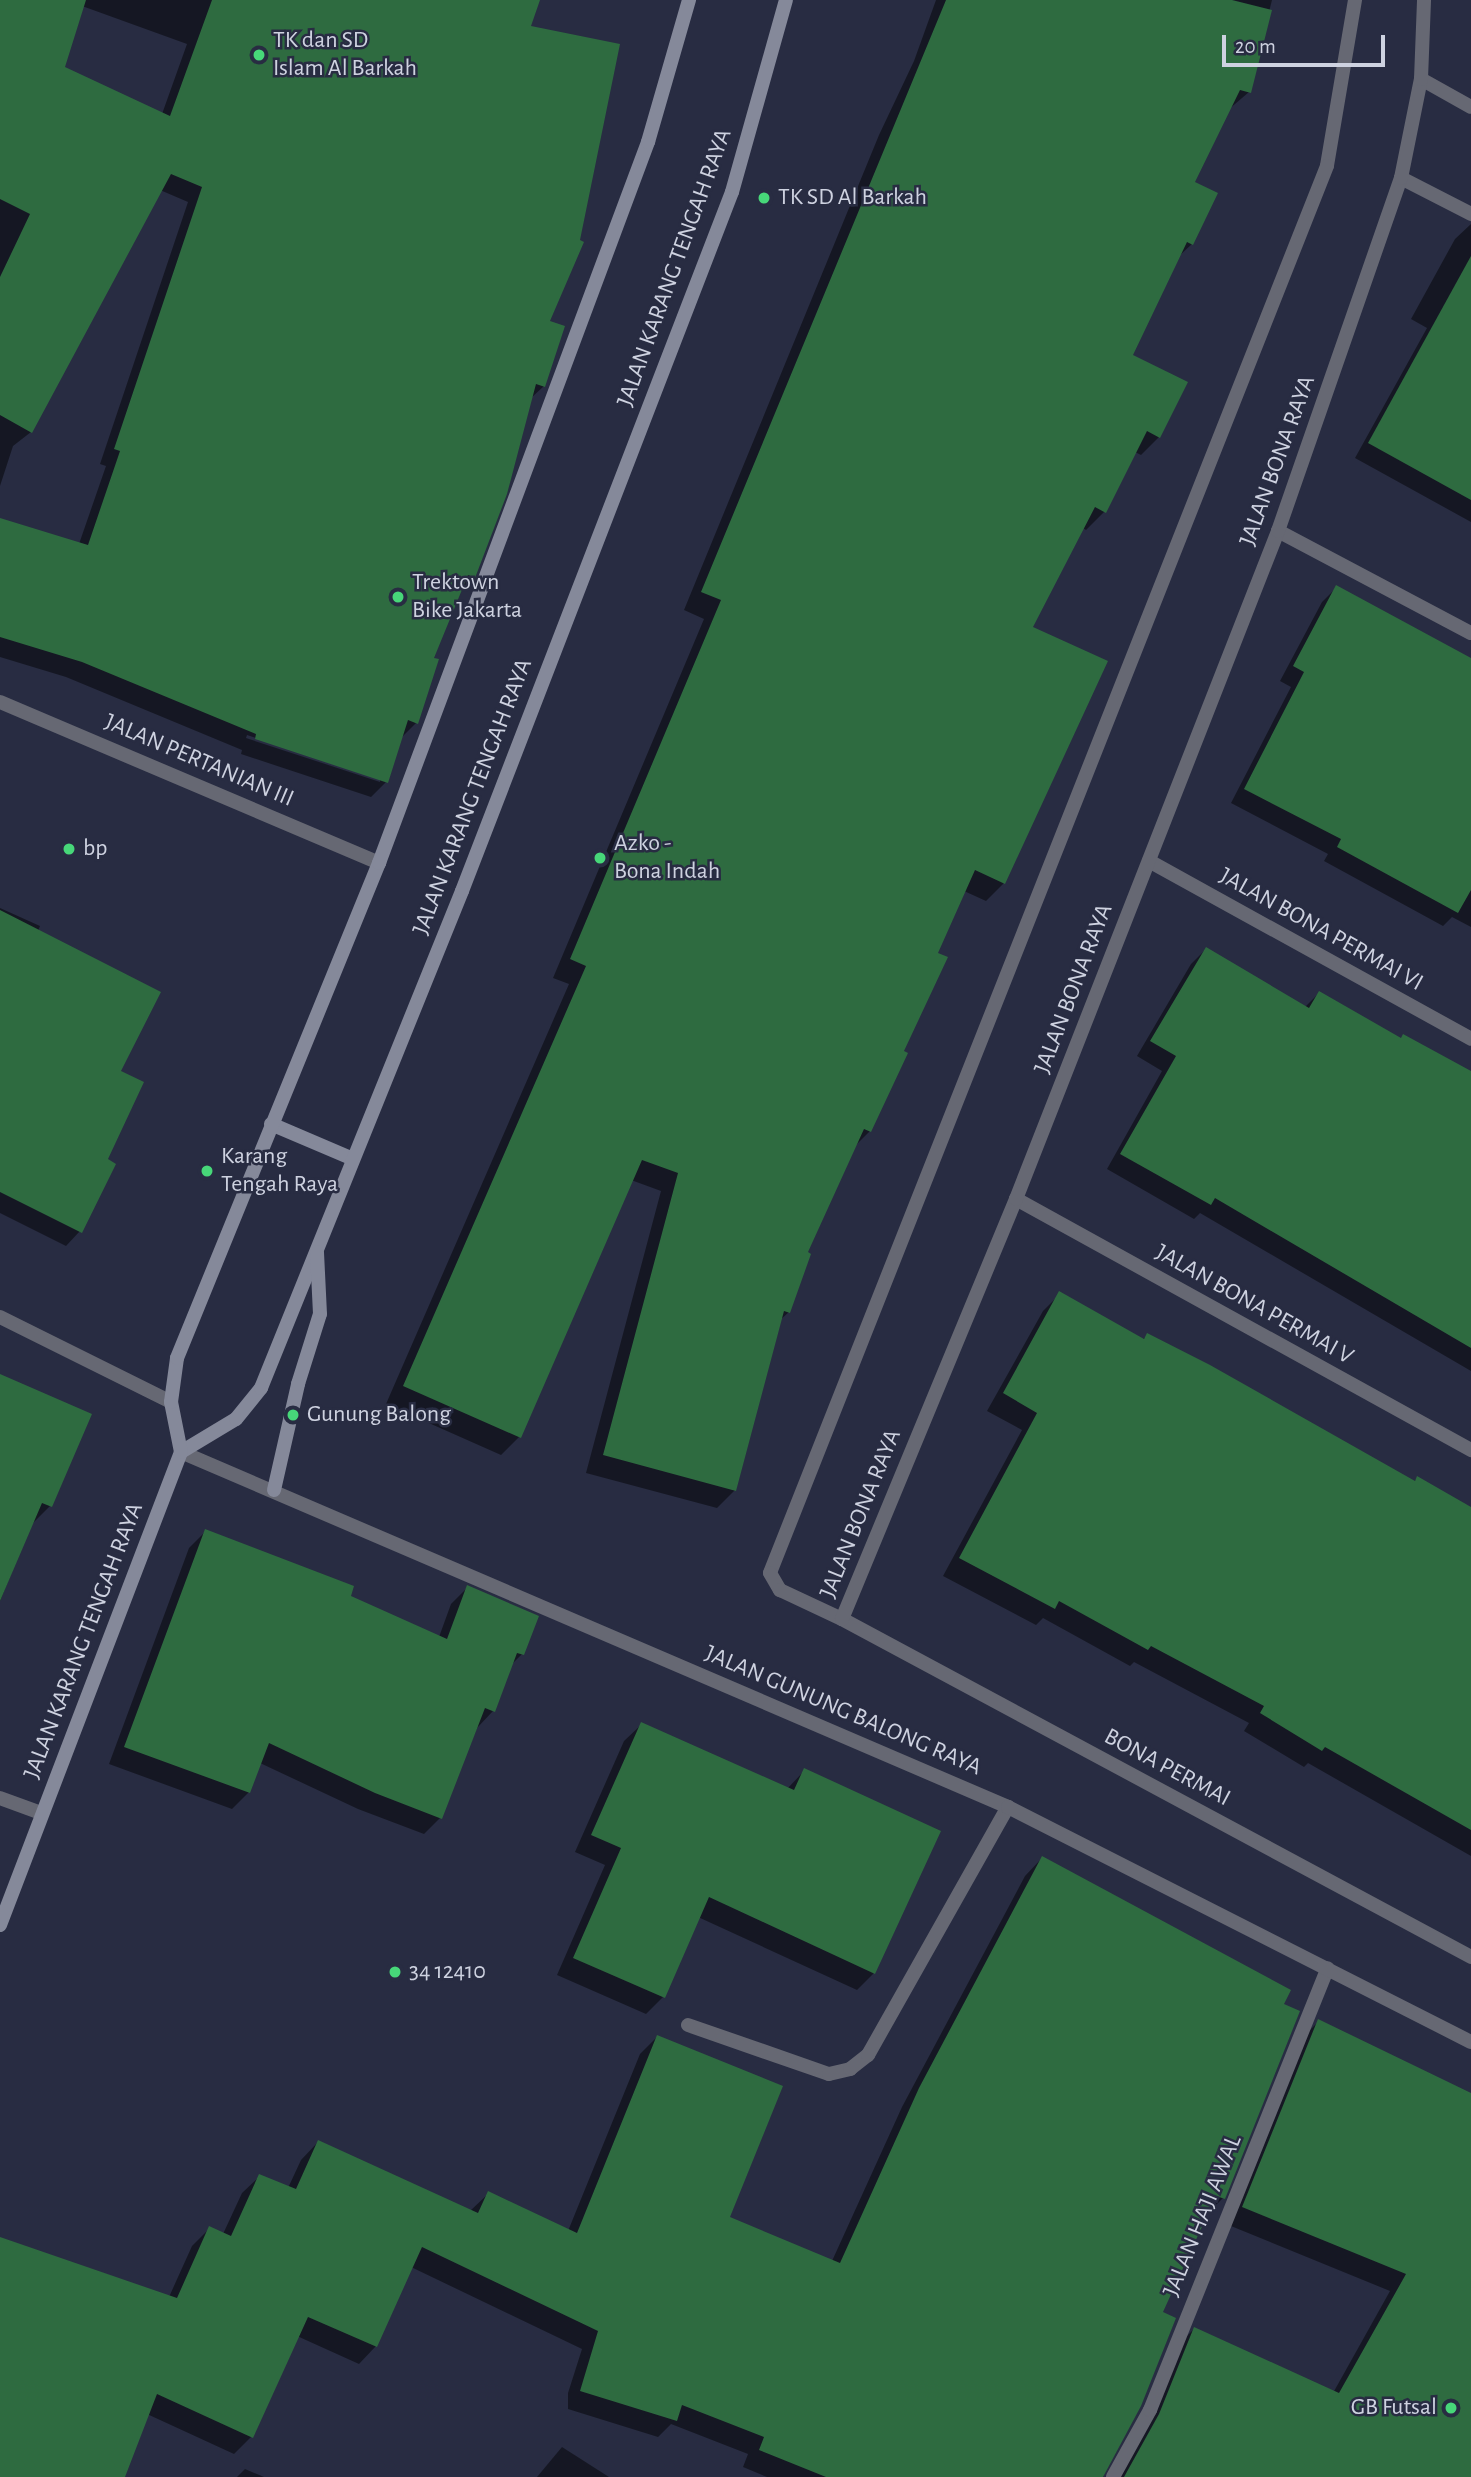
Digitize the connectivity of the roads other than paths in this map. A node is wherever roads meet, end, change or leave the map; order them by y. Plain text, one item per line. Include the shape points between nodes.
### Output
1 (689, 0) edge
2 (786, 0) edge
3 (1355, 0) edge
4 (1424, 0) edge
5 (1421, 79) junction
6 (1471, 107) edge
7 (1401, 178) junction
8 (1471, 214) edge
9 (1278, 531) junction
10 (1471, 633) edge
11 (0, 702) edge
12 (1149, 861) junction
13 (379, 863) junction
14 (1471, 1039) edge
15 (271, 1124) junction
16 (353, 1159) junction
17 (1016, 1199) junction
18 (316, 1247) junction
19 (0, 1317) edge
20 (171, 1402) junction
21 (1471, 1450) edge
22 (181, 1452) junction
23 (274, 1490) junction
24 (842, 1619) junction
25 (0, 1798) edge
26 (1008, 1807) junction
27 (41, 1813) junction
28 (0, 1925) edge
29 (1471, 1957) edge
30 (1328, 1968) junction
31 (688, 2025) dead end
32 (1471, 2042) edge
33 (1113, 2477) edge

1 - 13 main road via 648,142
2 - 16 main road, JALAN KARANG TENGAH RAYA via 732,192 462,891
3 - 24 street, JALAN BONA RAYA via 1327,166 770,1573 780,1590
4 - 5 street, JALAN BONA RAYA
5 - 6 street
5 - 7 street, JALAN BONA RAYA
7 - 8 street
7 - 9 street, JALAN BONA RAYA
9 - 10 street
9 - 12 street, JALAN BONA RAYA
11 - 13 street, JALAN PERTANIAN III
12 - 14 street, JALAN BONA PERMAI VI
12 - 17 street, JALAN BONA RAYA
13 - 15 main road
15 - 16 main road
15 - 20 main road via 177,1358
16 - 18 main road, JALAN KARANG TENGAH RAYA
17 - 21 street, JALAN BONA PERMAI V
17 - 24 street, JALAN BONA RAYA
18 - 22 main road, JALAN KARANG TENGAH RAYA via 261,1388 236,1419
18 - 23 main road via 320,1314 298,1384
19 - 20 street
20 - 22 main road
22 - 23 street, JALAN GUNUNG BALONG RAYA
22 - 27 main road, JALAN KARANG TENGAH RAYA
23 - 26 street, JALAN GUNUNG BALONG RAYA
24 - 29 street, BONA PERMAI
25 - 27 street
26 - 30 street, JALAN GUNUNG BALONG RAYA
26 - 31 street via 868,2055 850,2069 829,2074
27 - 28 main road, JALAN KARANG TENGAH RAYA
30 - 32 street, JALAN GUNUNG BALONG RAYA
30 - 33 street, JALAN HAJI AWAL via 1150,2410

